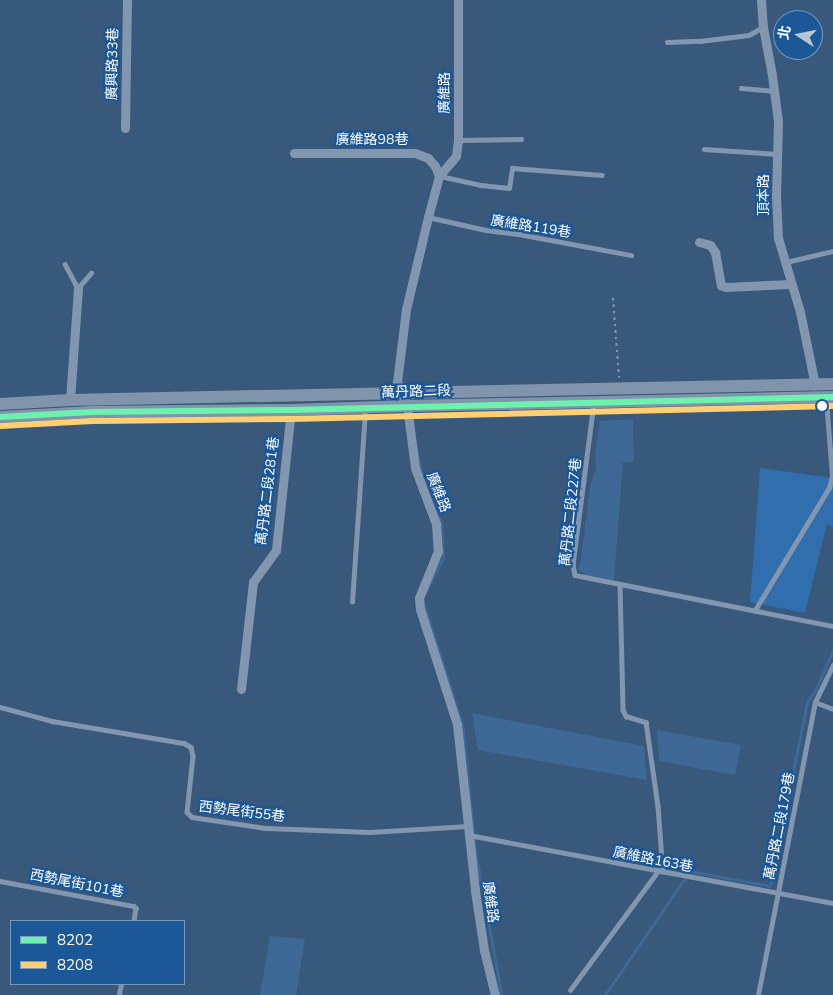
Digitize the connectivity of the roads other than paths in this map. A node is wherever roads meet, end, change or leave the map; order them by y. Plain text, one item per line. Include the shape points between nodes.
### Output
1 (127, 0) edge
2 (458, 0) edge
3 (761, 0) edge
4 (762, 27) junction
5 (667, 42) dead end
6 (740, 88) dead end
7 (774, 91) junction
8 (125, 128) dead end
9 (521, 139) dead end
10 (458, 140) junction
11 (704, 149) dead end
12 (294, 153) dead end
13 (777, 154) junction
14 (439, 176) junction
15 (602, 176) dead end
16 (428, 217) junction
17 (699, 242) dead end
18 (833, 251) edge
19 (630, 255) dead end
20 (784, 262) junction
21 (65, 264) dead end
22 (91, 273) dead end
23 (790, 284) junction
24 (78, 288) junction
25 (833, 384) edge
26 (814, 385) junction
27 (400, 393) junction
28 (829, 398) edge
29 (365, 401) junction
30 (594, 402) junction
31 (0, 404) edge
32 (407, 406) junction
33 (70, 407) junction
34 (291, 410) junction
35 (0, 417) edge
36 (620, 585) junction
37 (352, 602) dead end
38 (755, 610) junction
39 (833, 626) edge
40 (833, 666) edge
41 (241, 689) dead end
42 (815, 702) junction
43 (0, 707) edge
44 (833, 709) edge
45 (468, 831) junction
46 (660, 871) junction
47 (0, 880) edge
48 (778, 892) junction
49 (833, 903) edge
50 (134, 920) edge
51 (570, 990) dead end
52 (495, 995) edge
53 (758, 995) edge

1 - 8 street, 廣興路33巷
2 - 10 street, 廣維路
3 - 4 street, 頂本路
4 - 5 lane via 749,35
4 - 7 street, 頂本路
6 - 7 lane
7 - 13 street, 頂本路 via 778,121
9 - 10 lane
10 - 14 street, 廣維路 via 456,156
11 - 13 lane
12 - 14 street, 廣維路98巷 via 415,153 428,158
13 - 20 street, 頂本路 via 778,238
14 - 15 lane via 509,188 512,168
14 - 16 street, 廣維路
16 - 19 lane, 廣維路119巷
16 - 27 street, 廣維路 via 405,317 397,382
17 - 23 street via 710,245 716,252 721,285
18 - 20 lane
20 - 23 street, 頂本路
21 - 24 lane
22 - 24 lane
23 - 26 street, 頂本路 via 800,312
24 - 33 street
25 - 26 main road, 萬丹路二段
26 - 27 main road, 萬丹路二段
27 - 29 main road, 萬丹路二段
27 - 32 street, 廣維路
28 - 30 main road, 萬丹路二段
28 - 38 lane via 832,476 829,488
29 - 32 main road, 萬丹路二段
29 - 33 main road, 萬丹路二段
29 - 34 main road, 萬丹路二段
29 - 37 lane
30 - 32 main road, 萬丹路二段
30 - 36 lane, 萬丹路二段227巷 via 573,564 575,575
31 - 33 main road, 萬丹路二段
32 - 45 street, 廣維路 via 415,468 436,524 438,551 419,598 420,609 457,724
33 - 34 main road, 萬丹路二段
33 - 35 main road, 萬丹路二段
34 - 41 street, 萬丹路二段281巷 via 276,550 253,582
36 - 38 lane
36 - 46 lane via 623,710 626,716 646,722 658,806
38 - 39 lane
40 - 42 lane, 萬丹路二段179巷
42 - 44 lane
42 - 48 lane, 萬丹路二段179巷
43 - 45 lane, 西勢尾街55巷 via 52,721 184,743 191,747 193,756 187,812 192,817 266,828
45 - 46 lane, 廣維路163巷
45 - 52 street, 廣維路 via 484,950
46 - 48 lane, 廣維路163巷
46 - 51 lane
47 - 50 lane, 西勢尾街101巷 via 134,906
48 - 49 lane, 廣維路163巷
48 - 53 lane, 萬丹路二段179巷

